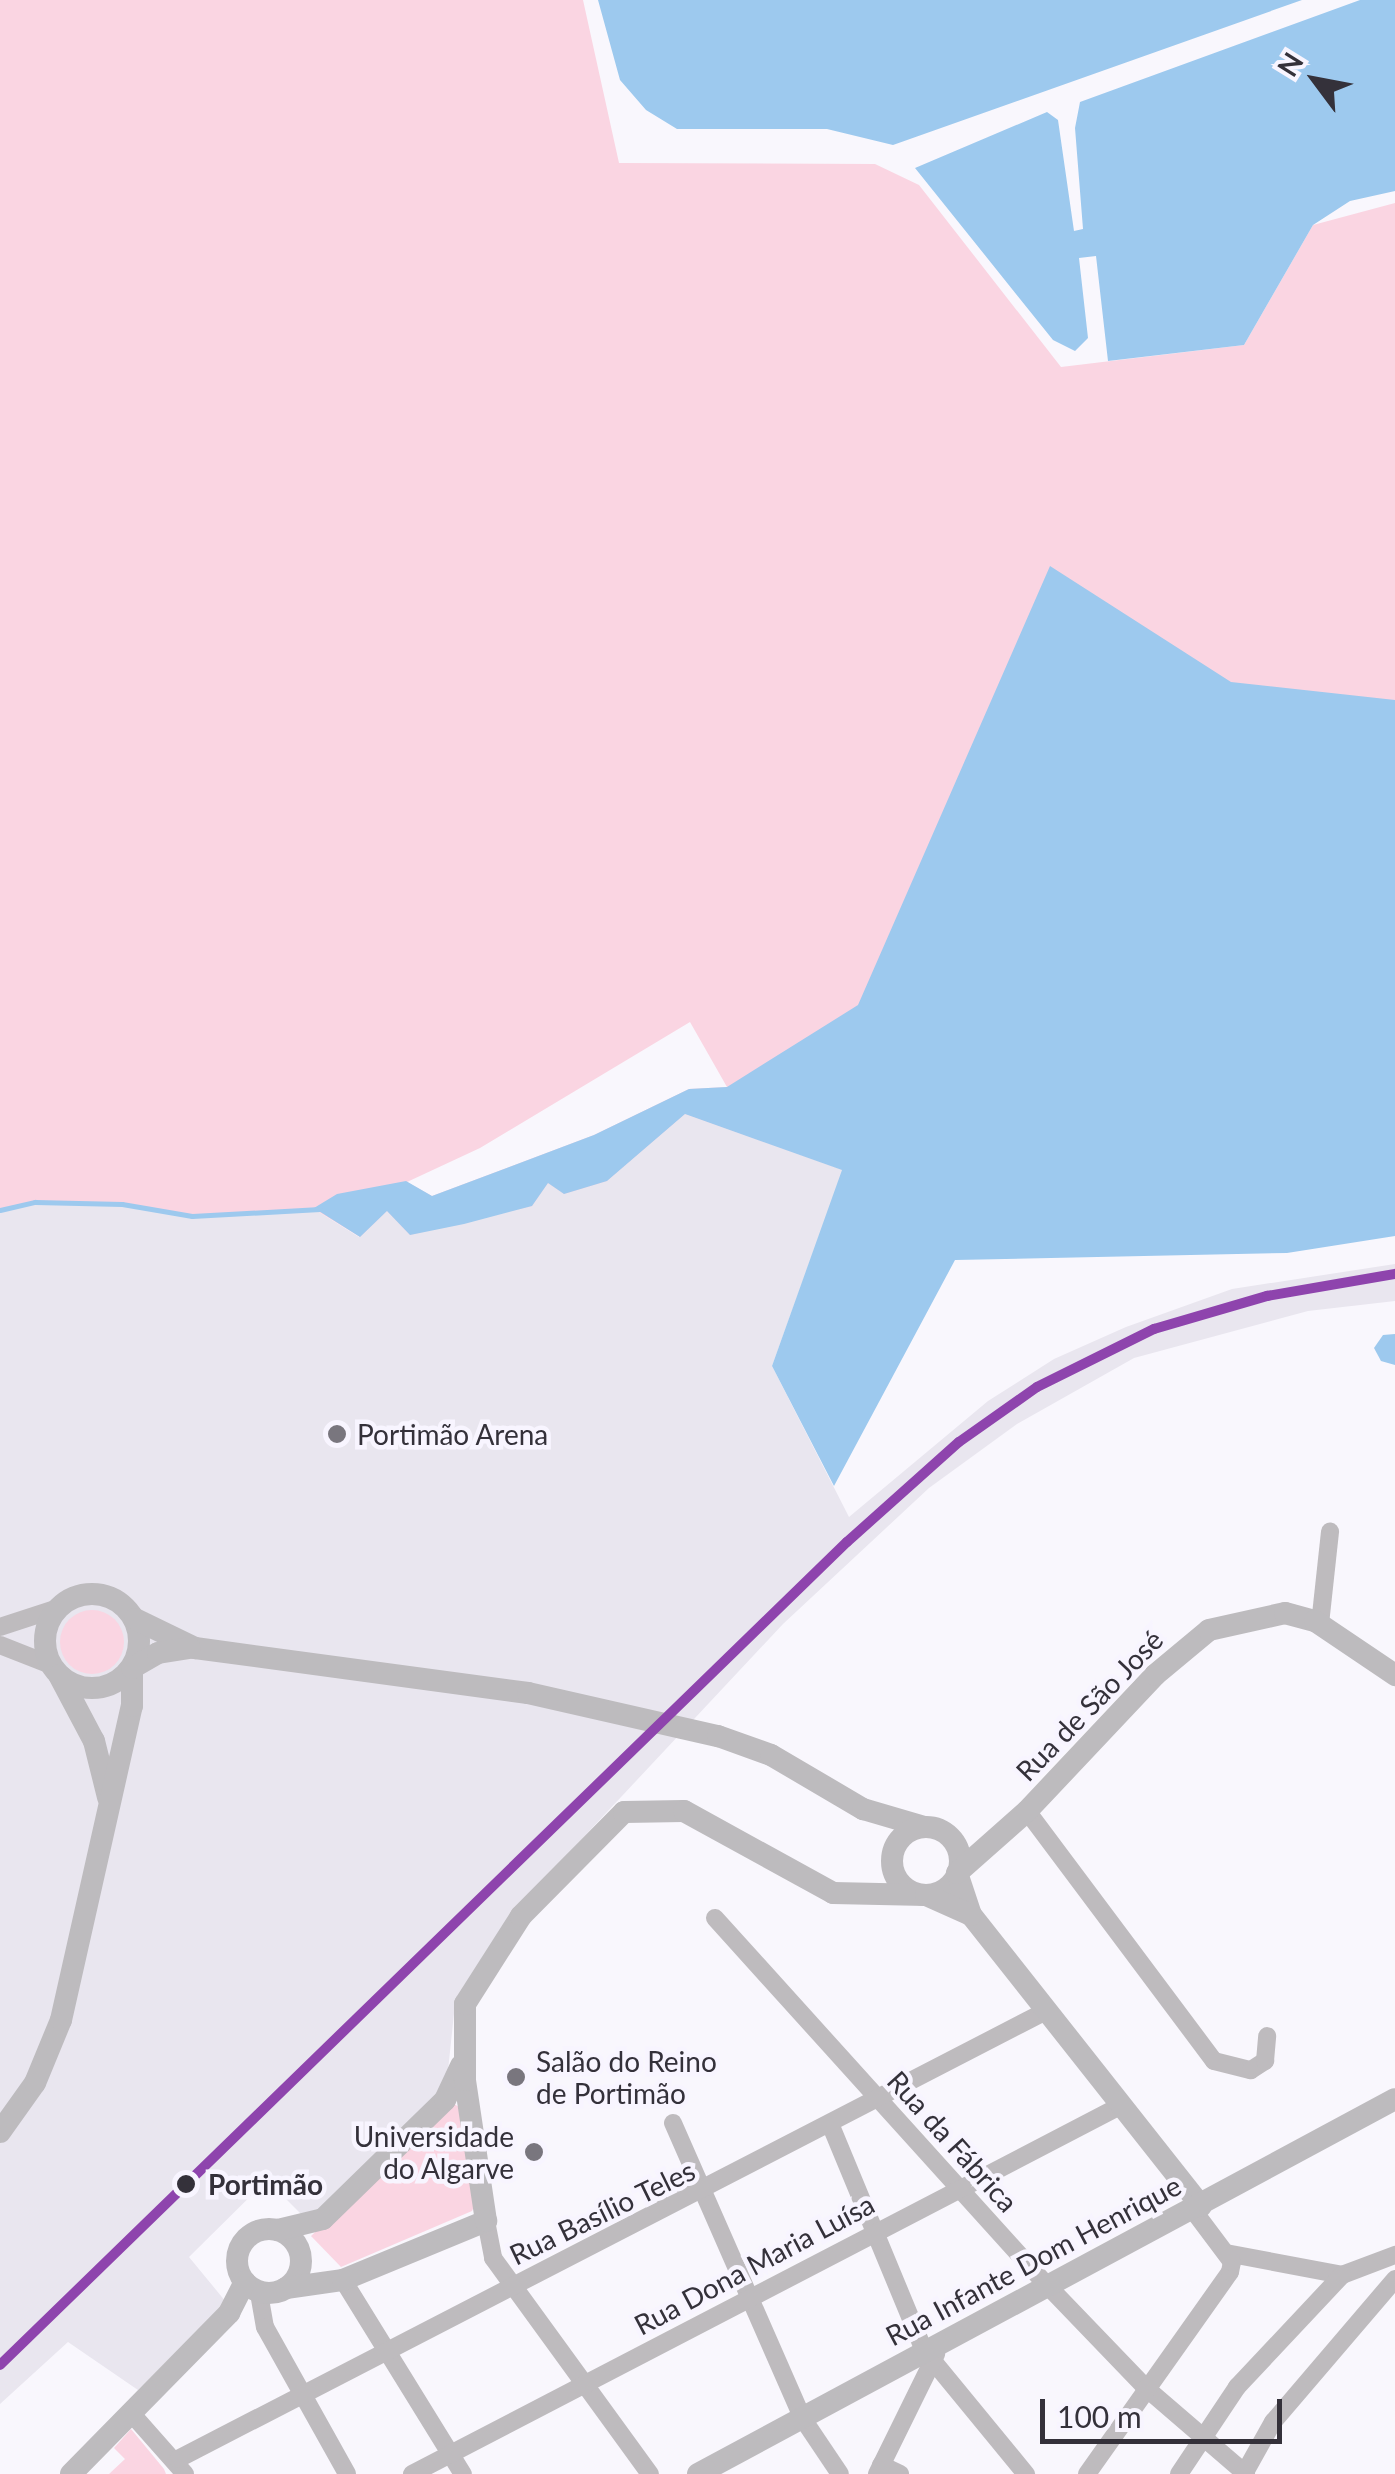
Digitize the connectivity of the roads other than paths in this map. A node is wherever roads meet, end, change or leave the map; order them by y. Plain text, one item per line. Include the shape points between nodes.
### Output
1 (1330, 1532) dead end
2 (58, 1608) junction
3 (135, 1618) junction
4 (1320, 1624) junction
5 (0, 1627) edge
6 (0, 1645) edge
7 (195, 1648) junction
8 (132, 1668) junction
9 (55, 1670) junction
10 (1395, 1675) edge
11 (110, 1806) junction
12 (862, 1809) junction
13 (1027, 1811) junction
14 (934, 1830) junction
15 (994, 1841) junction
16 (892, 1857) junction
17 (957, 1873) junction
18 (860, 1896) junction
19 (926, 1896) junction
20 (971, 1914) junction
21 (715, 1918) dead end
22 (1048, 2010) junction
23 (1267, 2036) dead end
24 (463, 2046) junction
25 (1395, 2098) edge
26 (445, 2100) junction
27 (878, 2100) junction
28 (1122, 2105) junction
29 (470, 2114) junction
30 (672, 2123) dead end
31 (831, 2126) junction
32 (0, 2132) edge
33 (957, 2186) junction
34 (704, 2193) junction
35 (1197, 2208) junction
36 (486, 2221) junction
37 (278, 2230) junction
38 (877, 2231) junction
39 (1226, 2253) junction
40 (1395, 2255) edge
41 (1342, 2275) junction
42 (1395, 2279) edge
43 (344, 2280) junction
44 (1045, 2284) junction
45 (514, 2287) junction
46 (266, 2290) junction
47 (751, 2296) junction
48 (386, 2352) junction
49 (928, 2355) junction
50 (585, 2384) junction
51 (1146, 2388) junction
52 (304, 2394) junction
53 (140, 2405) junction
54 (803, 2418) junction
55 (1202, 2437) junction
56 (451, 2454) junction
57 (181, 2466) edge
58 (879, 2470) edge
59 (71, 2474) edge
60 (347, 2474) edge
61 (412, 2474) edge
62 (463, 2474) edge
63 (650, 2474) edge
64 (698, 2474) edge
65 (840, 2474) edge
66 (900, 2474) edge
67 (1026, 2474) edge
68 (1087, 2474) edge
69 (1179, 2474) edge
70 (1245, 2474) edge

1 - 4 street
2 - 3 street via 93,1593 111,1597
2 - 5 street
2 - 9 street via 45,1635
3 - 7 street
3 - 8 street via 140,1649
4 - 10 street, Rua de São José
4 - 13 street, Rua de São José via 1285,1613 1228,1621 1155,1674
6 - 9 street
7 - 8 street via 158,1653
7 - 12 street via 622,1712 771,1755
8 - 9 street via 96,1689
8 - 11 street via 132,1706
9 - 11 street via 94,1741
11 - 32 street via 60,2020 35,2083
12 - 14 street
12 - 16 street
13 - 15 street, Rua de São José
13 - 23 street via 1214,2061 1251,2070 1266,2061
14 - 15 street
14 - 16 street via 903,1836
14 - 17 street via 958,1851
15 - 17 street, Rua de São José
16 - 18 street
16 - 19 street via 897,1880
17 - 19 street via 948,1887
17 - 20 street
18 - 19 street
18 - 24 street via 814,1886 684,1810 624,1812 500,1946 465,2004
19 - 20 street
20 - 22 street
21 - 27 street, Rua da Fábrica
22 - 27 street, Rua Basílio Teles
22 - 28 street
24 - 26 street
24 - 29 street
25 - 35 street, Rua Infante Dom Henrique
26 - 29 street via 462,2100
26 - 37 street via 323,2219
27 - 31 street, Rua Basílio Teles
27 - 33 street, Rua da Fábrica
28 - 33 street, Rua Dona Maria Luísa
28 - 35 street
29 - 36 street
30 - 34 street
31 - 34 street, Rua Basílio Teles
31 - 38 street
33 - 38 street, Rua Dona Maria Luísa
33 - 44 street, Rua da Fábrica
34 - 45 street, Rua Basílio Teles
34 - 47 street
35 - 39 street
35 - 44 street, Rua Infante Dom Henrique
36 - 43 street
36 - 45 street via 493,2258
37 - 46 street via 294,2241 301,2260
37 - 46 street via 258,2231 242,2244 237,2264
38 - 47 street, Rua Dona Maria Luísa
38 - 49 street
39 - 41 street
39 - 51 street via 1230,2272
40 - 41 street
41 - 55 street via 1283,2331
42 - 70 street via 1272,2422
43 - 46 street
43 - 48 street
44 - 49 street, Rua Infante Dom Henrique via 946,2336
44 - 51 street, Rua da Fábrica
45 - 48 street, Rua Basílio Teles
45 - 50 street
46 - 52 street via 265,2327
46 - 53 street via 229,2313
47 - 50 street, Rua Dona Maria Luísa
47 - 54 street
48 - 52 street, Rua Basílio Teles
48 - 56 street
49 - 54 street, Rua Infante Dom Henrique
49 - 58 street
49 - 67 street
50 - 56 street, Rua Dona Maria Luísa
50 - 63 street
51 - 55 street, Rua da Fábrica
51 - 68 street
52 - 57 street, Rua Basílio Teles
52 - 60 street
53 - 57 street
53 - 59 street
54 - 64 street, Rua Infante Dom Henrique
54 - 65 street
55 - 69 street
55 - 70 street, Rua da Fábrica
56 - 61 street, Rua Dona Maria Luísa
56 - 62 street
58 - 66 street

